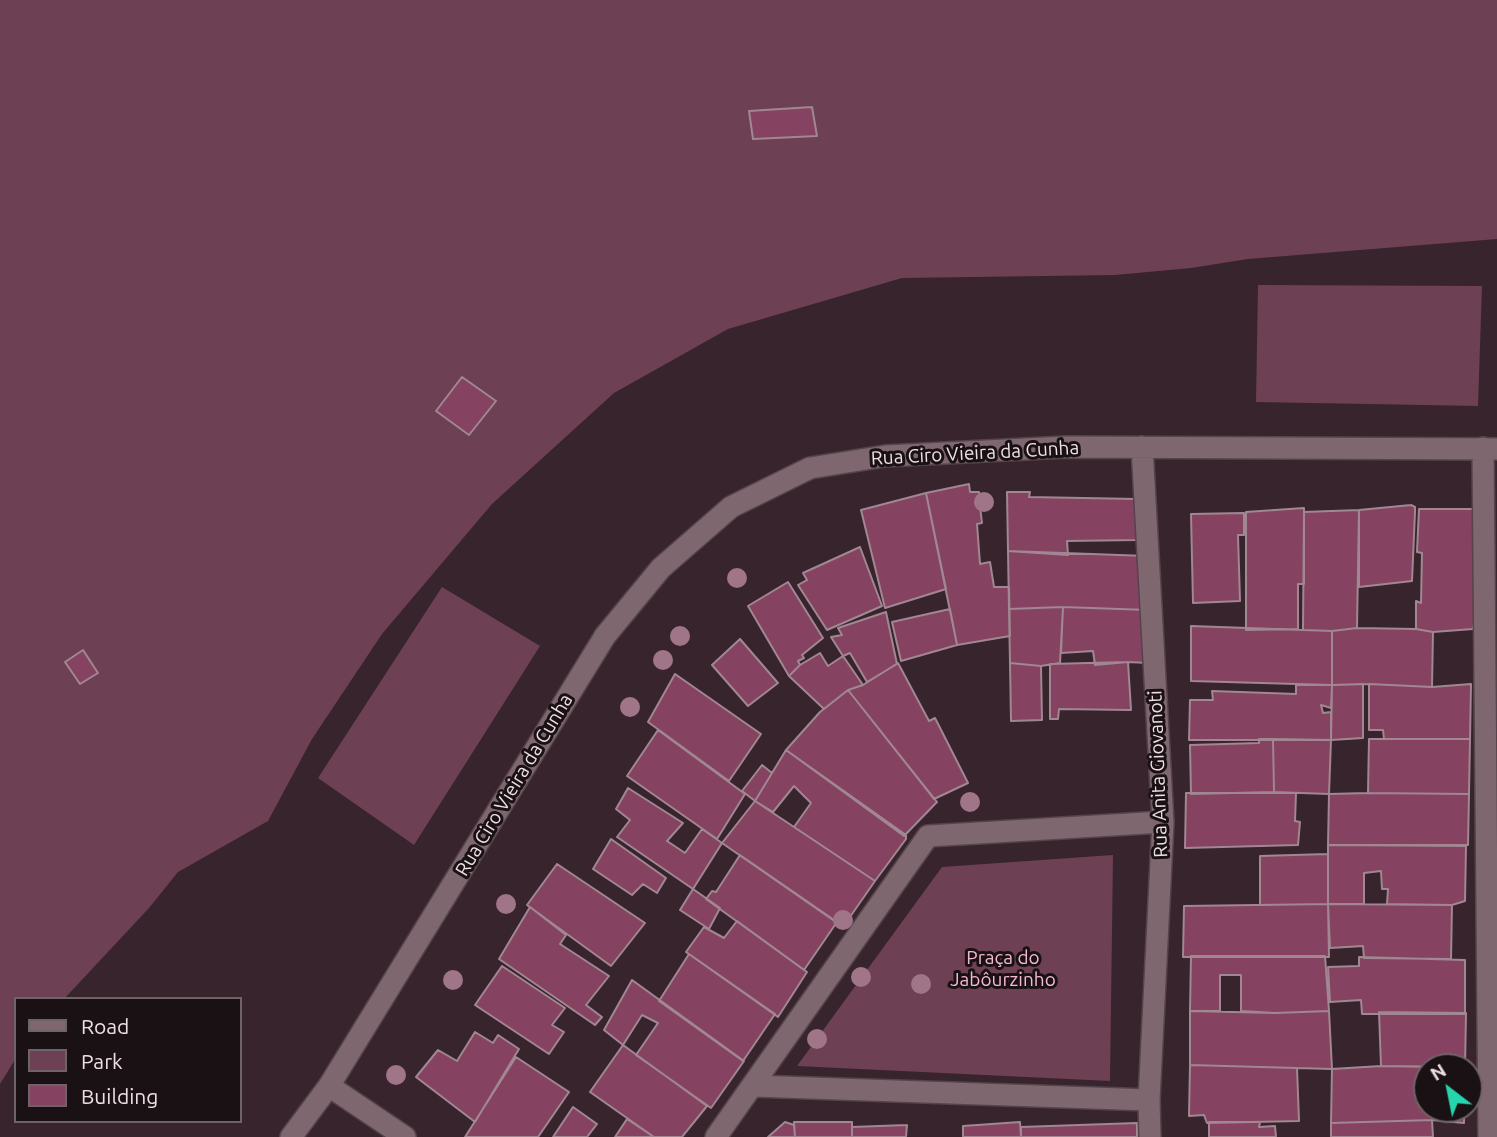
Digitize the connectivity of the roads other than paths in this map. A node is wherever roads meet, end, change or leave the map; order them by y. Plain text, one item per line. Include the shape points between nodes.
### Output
1 (1142, 447) junction
2 (1490, 449) edge
3 (1163, 822) junction
4 (329, 1086) junction
5 (754, 1086) junction
6 (1149, 1100) junction
7 (291, 1137) edge
8 (404, 1137) edge
9 (716, 1137) edge
10 (1150, 1137) edge
11 (1489, 1137) edge

1 - 2 street, Rua Ciro Vieira da Cunha
1 - 3 street, Rua Anita Giovanoti
1 - 4 street, Rua Ciro Vieira da Cunha via 885,456 810,468 731,506 661,568 605,636
2 - 11 street
3 - 5 street via 928,836
3 - 6 street, Rua Anita Giovanoti
4 - 7 street, Rua Ciro Vieira da Cunha
4 - 8 street
5 - 6 street
5 - 9 street
6 - 10 street, Rua Anita Giovanoti

